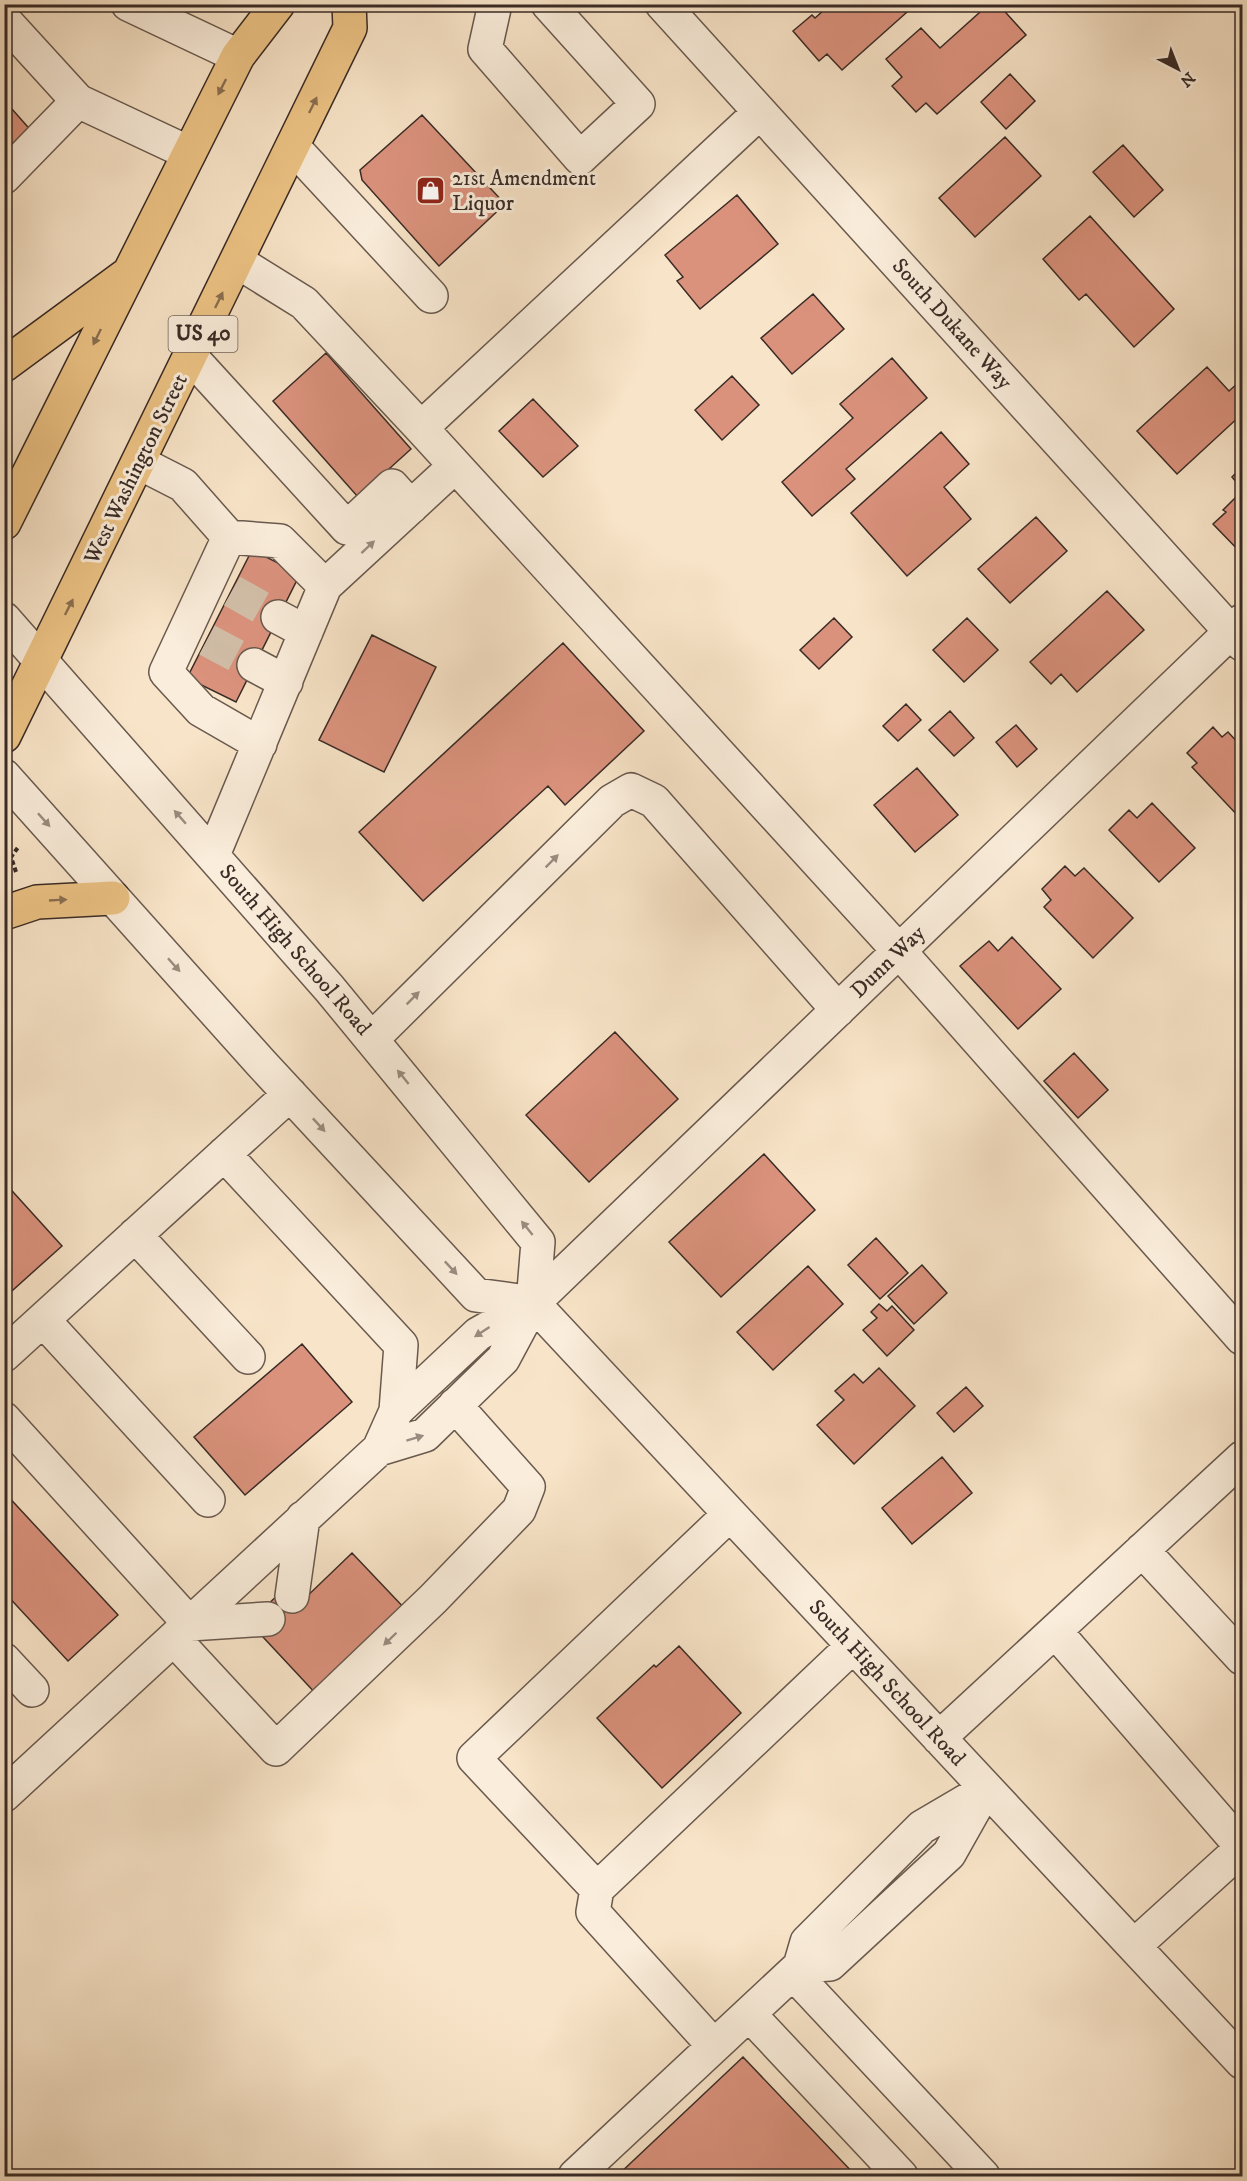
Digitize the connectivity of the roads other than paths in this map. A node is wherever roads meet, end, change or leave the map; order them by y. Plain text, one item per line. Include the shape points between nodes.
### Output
1 (278, 4) edge
2 (349, 4) edge
3 (495, 4) edge
4 (548, 4) edge
5 (662, 4) edge
6 (129, 5) edge
7 (4, 20) edge
8 (238, 56) junction
9 (78, 101) junction
10 (760, 112) junction
11 (293, 147) junction
12 (189, 153) junction
13 (4, 177) edge
14 (238, 262) junction
15 (129, 273) junction
16 (432, 296) dead end
17 (191, 357) junction
18 (4, 365) edge
19 (421, 428) junction
20 (140, 463) junction
21 (455, 466) junction
22 (411, 507) junction
23 (4, 523) edge
24 (229, 537) junction
25 (326, 586) junction
26 (4, 619) edge
27 (1239, 632) edge
28 (42, 659) junction
29 (254, 665) tunnel mouth
30 (286, 682) junction
31 (4, 736) edge
32 (260, 744) junction
33 (4, 776) edge
34 (213, 855) junction
35 (113, 898) junction
36 (4, 913) edge
37 (899, 951) junction
38 (837, 1010) junction
39 (372, 1039) junction
40 (290, 1094) junction
41 (224, 1154) junction
42 (135, 1235) junction
43 (532, 1303) junction
44 (43, 1320) junction
45 (1242, 1338) edge
46 (4, 1355) edge
47 (248, 1357) dead end
48 (455, 1405) junction
49 (396, 1411) junction
50 (4, 1419) edge
51 (379, 1449) junction
52 (1242, 1459) edge
53 (208, 1500) dead end
54 (730, 1514) junction
55 (303, 1518) junction
56 (1142, 1550) junction
57 (292, 1596) dead end
58 (268, 1619) dead end
59 (1055, 1631) junction
60 (182, 1632) junction
61 (853, 1646) junction
62 (1242, 1659) edge
63 (4, 1660) edge
64 (32, 1690) dead end
65 (939, 1738) junction
66 (985, 1790) junction
67 (4, 1795) edge
68 (1242, 1848) edge
69 (597, 1889) junction
70 (1134, 1946) junction
71 (797, 1970) junction
72 (749, 2014) junction
73 (714, 2046) junction
74 (1242, 2062) edge
75 (575, 2176) edge
76 (901, 2176) edge
77 (983, 2176) edge

1 - 8 main road
11 -> 2 main road, West Washington Street / US 40 via 350,28
3 - 4 street via 485,49 580,158 638,104
5 - 10 street, South Dukane Way
6 - 8 street
7 - 9 street
8 -> 12 main road
9 - 12 street
9 - 13 street
10 - 19 street
10 - 27 street, South Dukane Way
11 - 14 main road, West Washington Street / US 40
11 - 16 street
12 - 15 main road
17 -> 14 main road, West Washington Street / US 40
14 - 19 street via 304,303
15 - 18 main road
15 -> 23 main road
17 - 20 main road, West Washington Street / US 40
17 - 22 street via 346,528 392,486
19 - 21 street
20 - 24 street via 183,485
28 -> 20 main road, West Washington Street / US 40
21 - 22 street
21 - 37 street
25 -> 22 street
24 - 25 street via 280,541
24 - 32 street via 220,585 197,634 166,672 201,710
25 - 30 street via 292,625
26 - 28 street, South High School Road
27 - 37 street, Dunn Way
28 - 31 main road, West Washington Street / US 40
34 -> 28 street, South High School Road
29 - 30 street
30 - 32 street
32 - 34 street
33 -> 35 street
34 - 39 street, South High School Road
36 -> 35 main road via 37,902
35 -> 40 street
37 - 38 street, Dunn Way
37 - 45 street
39 -> 38 street via 612,801 632,790 654,801
38 - 43 street, Dunn Way
43 -> 39 street, South High School Road via 538,1242
40 - 41 street
40 -> 43 street via 476,1295
41 - 42 street
41 - 49 street via 401,1346
42 - 44 street
42 - 47 street
43 - 48 street via 503,1359
43 -> 49 street via 477,1334
43 - 54 street, South High School Road
44 - 46 street
44 - 53 street
51 -> 48 street via 425,1435
48 -> 60 street via 528,1487 519,1510 433,1599 276,1749
49 - 51 street
50 - 60 street
51 - 55 street
52 - 56 street
54 - 61 street, South High School Road
54 - 69 street via 474,1758
55 - 57 street
55 - 60 street
56 - 59 street
56 - 62 street
58 - 60 street
59 - 65 street
59 - 68 street
60 - 67 street
61 - 65 street, South High School Road
61 - 69 street
63 - 64 street
65 - 66 street, South High School Road
66 - 70 street, South High School Road
66 - 71 street via 922,1827 807,1942
68 - 70 street
69 - 73 street via 593,1912
70 - 74 street, South High School Road
71 - 72 street
71 - 77 street
72 - 73 street
72 - 76 street
73 - 75 street

